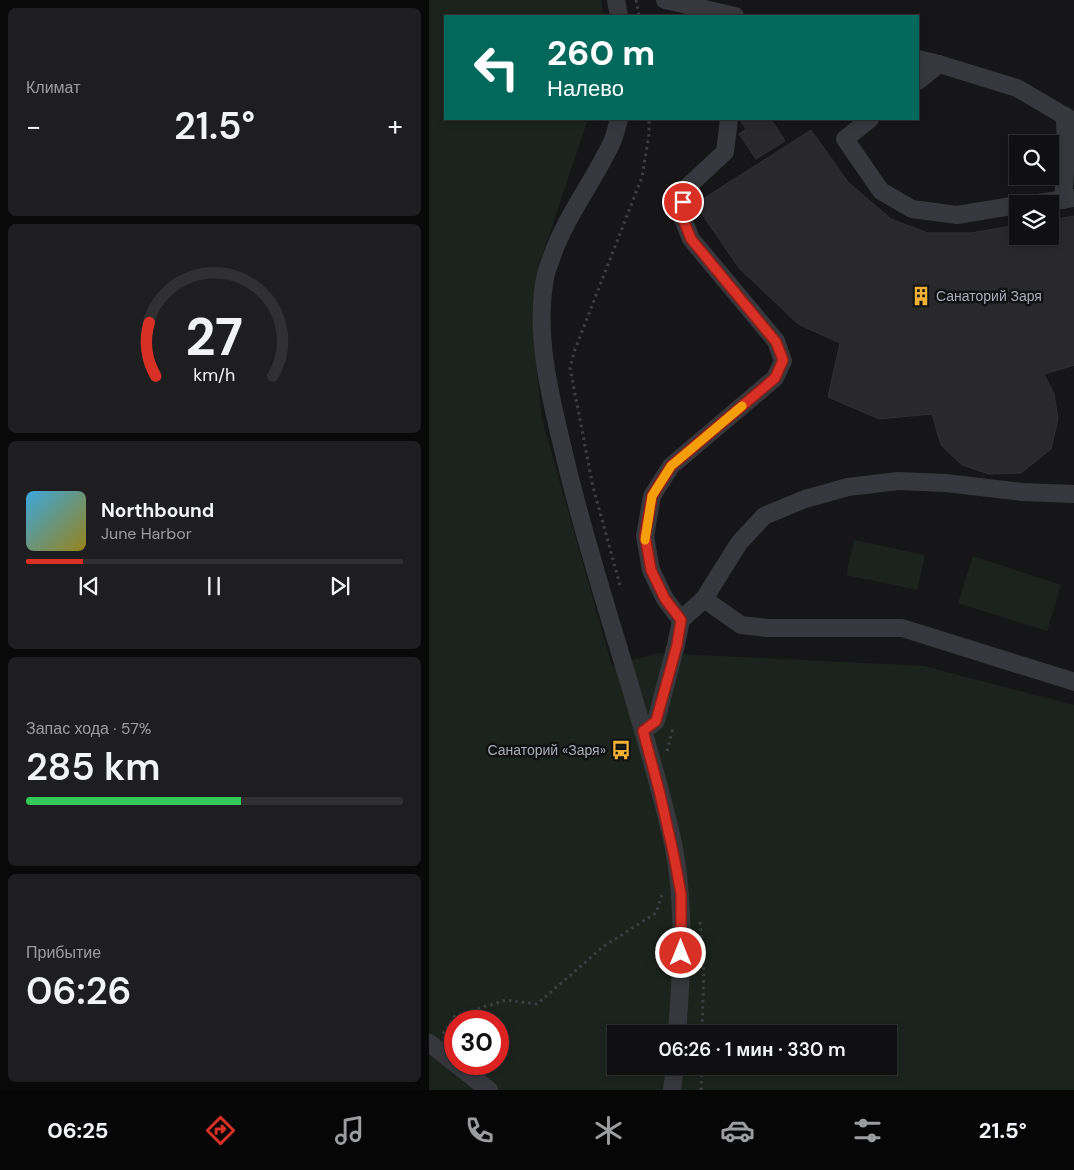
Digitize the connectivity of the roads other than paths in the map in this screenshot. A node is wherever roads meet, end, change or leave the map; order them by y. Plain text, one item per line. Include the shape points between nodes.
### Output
1 (616, 0) edge
2 (665, 0) edge
3 (619, 15) edge
4 (731, 15) edge
5 (919, 59) edge
6 (939, 64) junction
7 (919, 80) edge
8 (1070, 119) edge
9 (619, 120) edge
10 (729, 120) edge
11 (869, 120) edge
12 (1068, 199) edge
13 (1009, 206) edge
14 (1074, 494) edge
15 (704, 600) junction
16 (681, 620) junction
17 (1074, 682) edge
18 (643, 731) junction
19 (677, 1025) edge
20 (432, 1045) edge
21 (444, 1054) edge
22 (471, 1075) edge
23 (672, 1075) edge
24 (674, 1075) edge
25 (489, 1090) edge
26 (663, 1090) edge
27 (672, 1090) edge

1 - 3 street
2 - 4 street
5 - 6 street
6 - 7 street
6 - 8 street via 1017,88
8 - 12 street via 1066,160
9 - 18 street via 613,140 560,234 545,277 541,325 549,394 577,505
10 - 16 street via 725,152 684,190 681,214 691,239 776,342 783,360 775,378 671,466 652,496 645,536 651,570 665,599
11 - 13 street via 845,139 881,191 912,210 957,215
14 - 15 street via 898,481 848,487 805,499 764,516 739,543
15 - 16 street
15 - 17 street via 741,625 767,628 901,628
16 - 18 street via 656,721
18 - 19 street via 671,837 681,894
20 - 21 street
22 - 25 street
23 - 26 street
24 - 27 street

